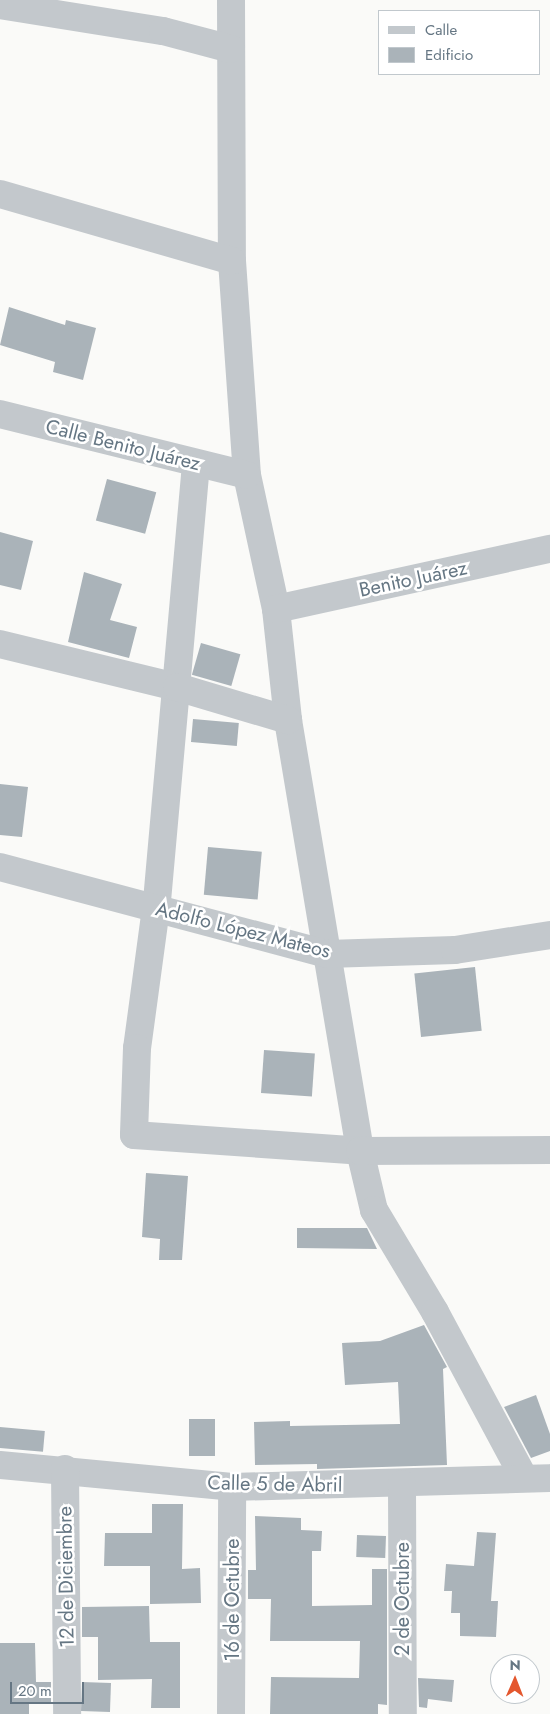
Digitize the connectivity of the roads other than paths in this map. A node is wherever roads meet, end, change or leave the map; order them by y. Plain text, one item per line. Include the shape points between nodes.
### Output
1 (231, 0) edge
2 (0, 5) edge
3 (232, 48) junction
4 (0, 194) edge
5 (232, 261) junction
6 (0, 414) edge
7 (196, 464) junction
8 (246, 475) junction
9 (550, 550) edge
10 (276, 609) junction
11 (0, 644) edge
12 (177, 687) junction
13 (288, 720) junction
14 (0, 867) edge
15 (156, 908) junction
16 (550, 935) edge
17 (327, 954) junction
18 (550, 1150) edge
19 (360, 1151) junction
20 (0, 1465) edge
21 (65, 1469) junction
22 (523, 1476) junction
23 (550, 1478) edge
24 (402, 1484) junction
25 (232, 1486) junction
26 (67, 1714) edge
27 (232, 1714) edge
28 (403, 1714) edge

1 - 3 street
2 - 3 street via 163,31
3 - 5 street
4 - 5 street
5 - 8 street
6 - 7 street, Calle Benito Juárez
7 - 8 street, Calle Benito Juárez
7 - 12 street
8 - 10 street
9 - 10 street, Benito Juárez
10 - 13 street
11 - 12 street
12 - 13 street
12 - 15 street
13 - 17 street
14 - 15 street, Adolfo López Mateos
15 - 17 street, Adolfo López Mateos
15 - 19 street via 138,1048 134,1135
16 - 17 street, Adolfo López Mateos via 455,950
17 - 19 street
18 - 19 street
19 - 22 street via 374,1210 435,1312
20 - 21 street, Calle 5 de Abril
21 - 25 street, Calle 5 de Abril
21 - 26 street, 12 de Diciembre
22 - 23 street, Calle 5 de Abril
22 - 24 street, Calle 5 de Abril
24 - 25 street, Calle 5 de Abril
24 - 28 street, 2 de Octubre
25 - 27 street, 16 de Octubre

